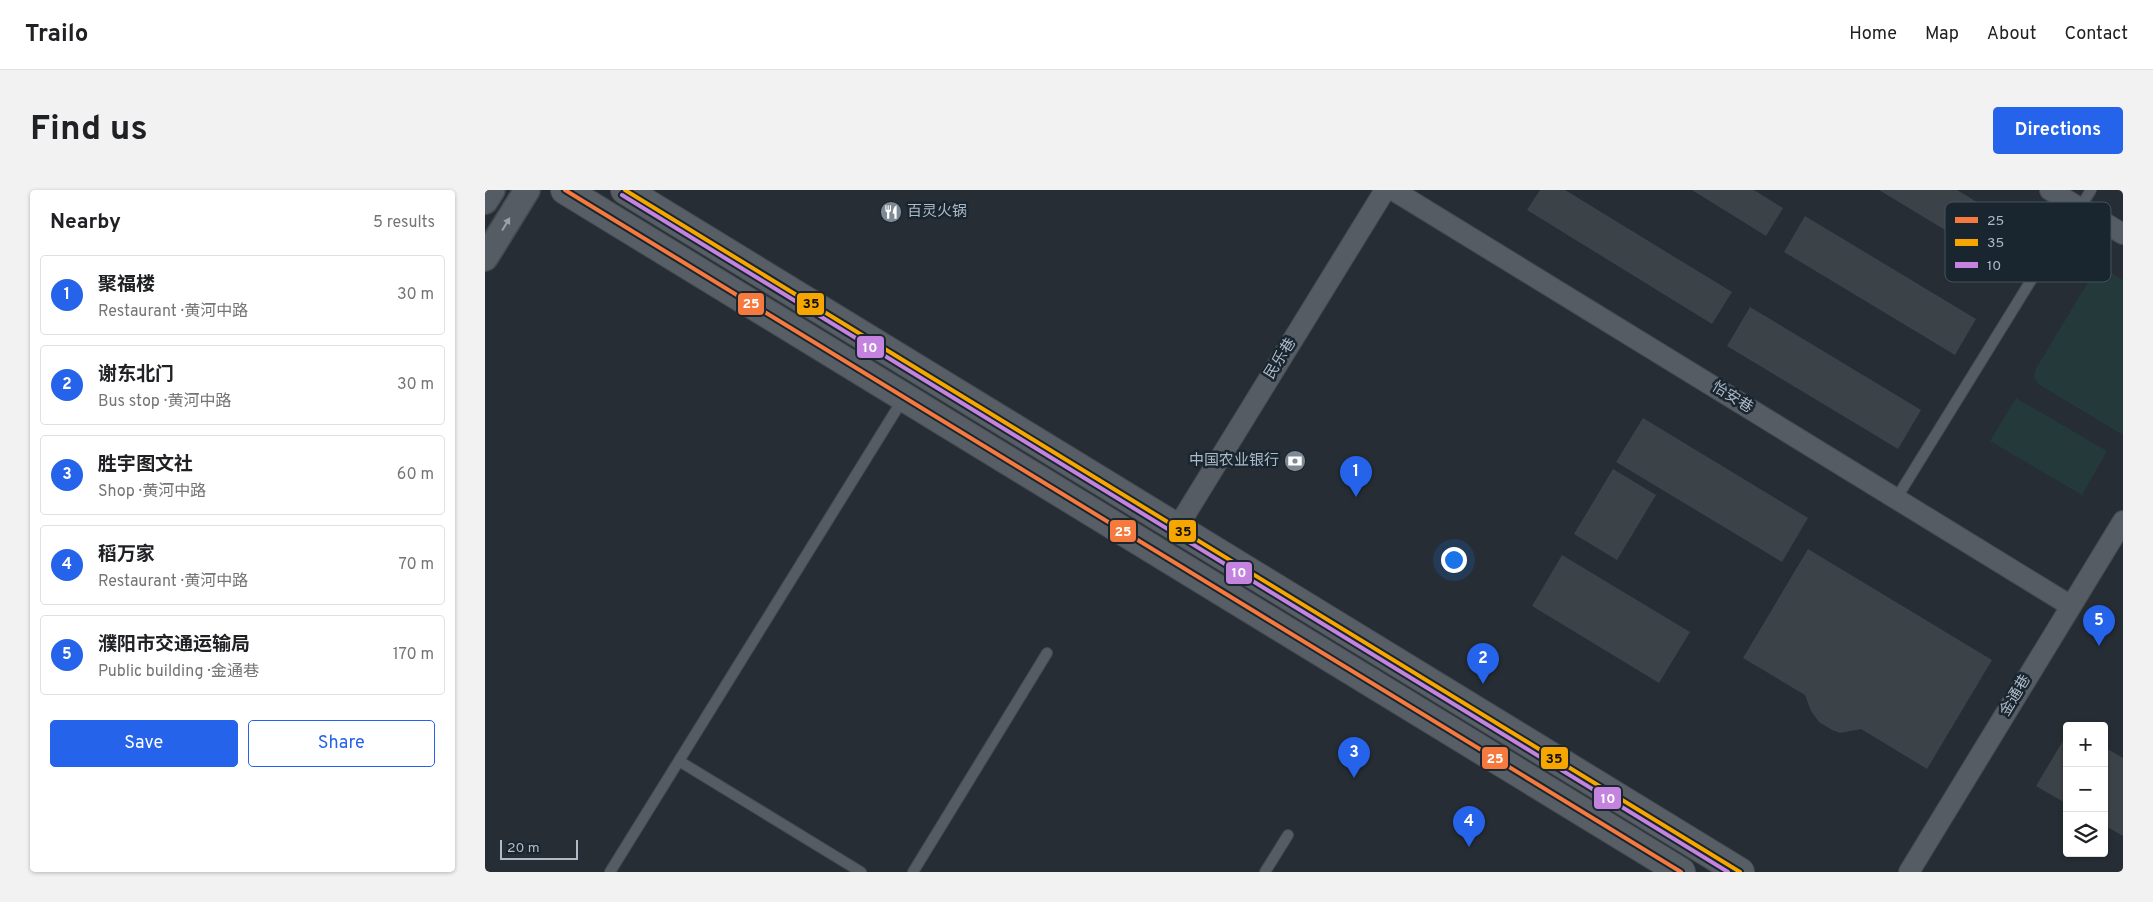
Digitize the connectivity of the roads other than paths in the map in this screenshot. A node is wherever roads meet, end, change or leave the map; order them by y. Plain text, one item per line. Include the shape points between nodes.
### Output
1 (492, 190) edge
2 (527, 190) edge
3 (565, 190) edge
4 (625, 190) edge
5 (1385, 190) edge
6 (1393, 190) edge
7 (2050, 190) edge
8 (2091, 190) edge
9 (485, 201) edge
10 (2070, 202) edge
11 (2082, 202) edge
12 (2111, 227) edge
13 (2123, 234) edge
14 (485, 258) edge
15 (2031, 282) edge
16 (904, 397) junction
17 (1896, 499) junction
18 (2123, 521) edge
19 (1177, 528) junction
20 (2071, 606) junction
21 (1047, 653) dead end
22 (679, 761) junction
23 (1288, 835) dead end
24 (610, 872) edge
25 (861, 872) edge
26 (913, 872) edge
27 (1265, 872) edge
28 (1681, 872) edge
29 (1740, 872) edge
30 (1909, 872) edge

1 - 9 street
14 -> 2 street
3 - 16 main road
4 - 19 main road
5 - 19 street, 民乐巷
6 - 17 street, 怡安巷
7 - 10 street
8 - 11 lane
12 - 13 street
15 - 17 lane
16 - 22 lane
16 - 28 main road
17 - 20 street, 怡安巷
18 - 20 street, 金通巷
19 - 29 main road
20 - 30 street, 金通巷
21 - 26 lane
22 - 24 lane
22 - 25 lane
23 - 27 lane

